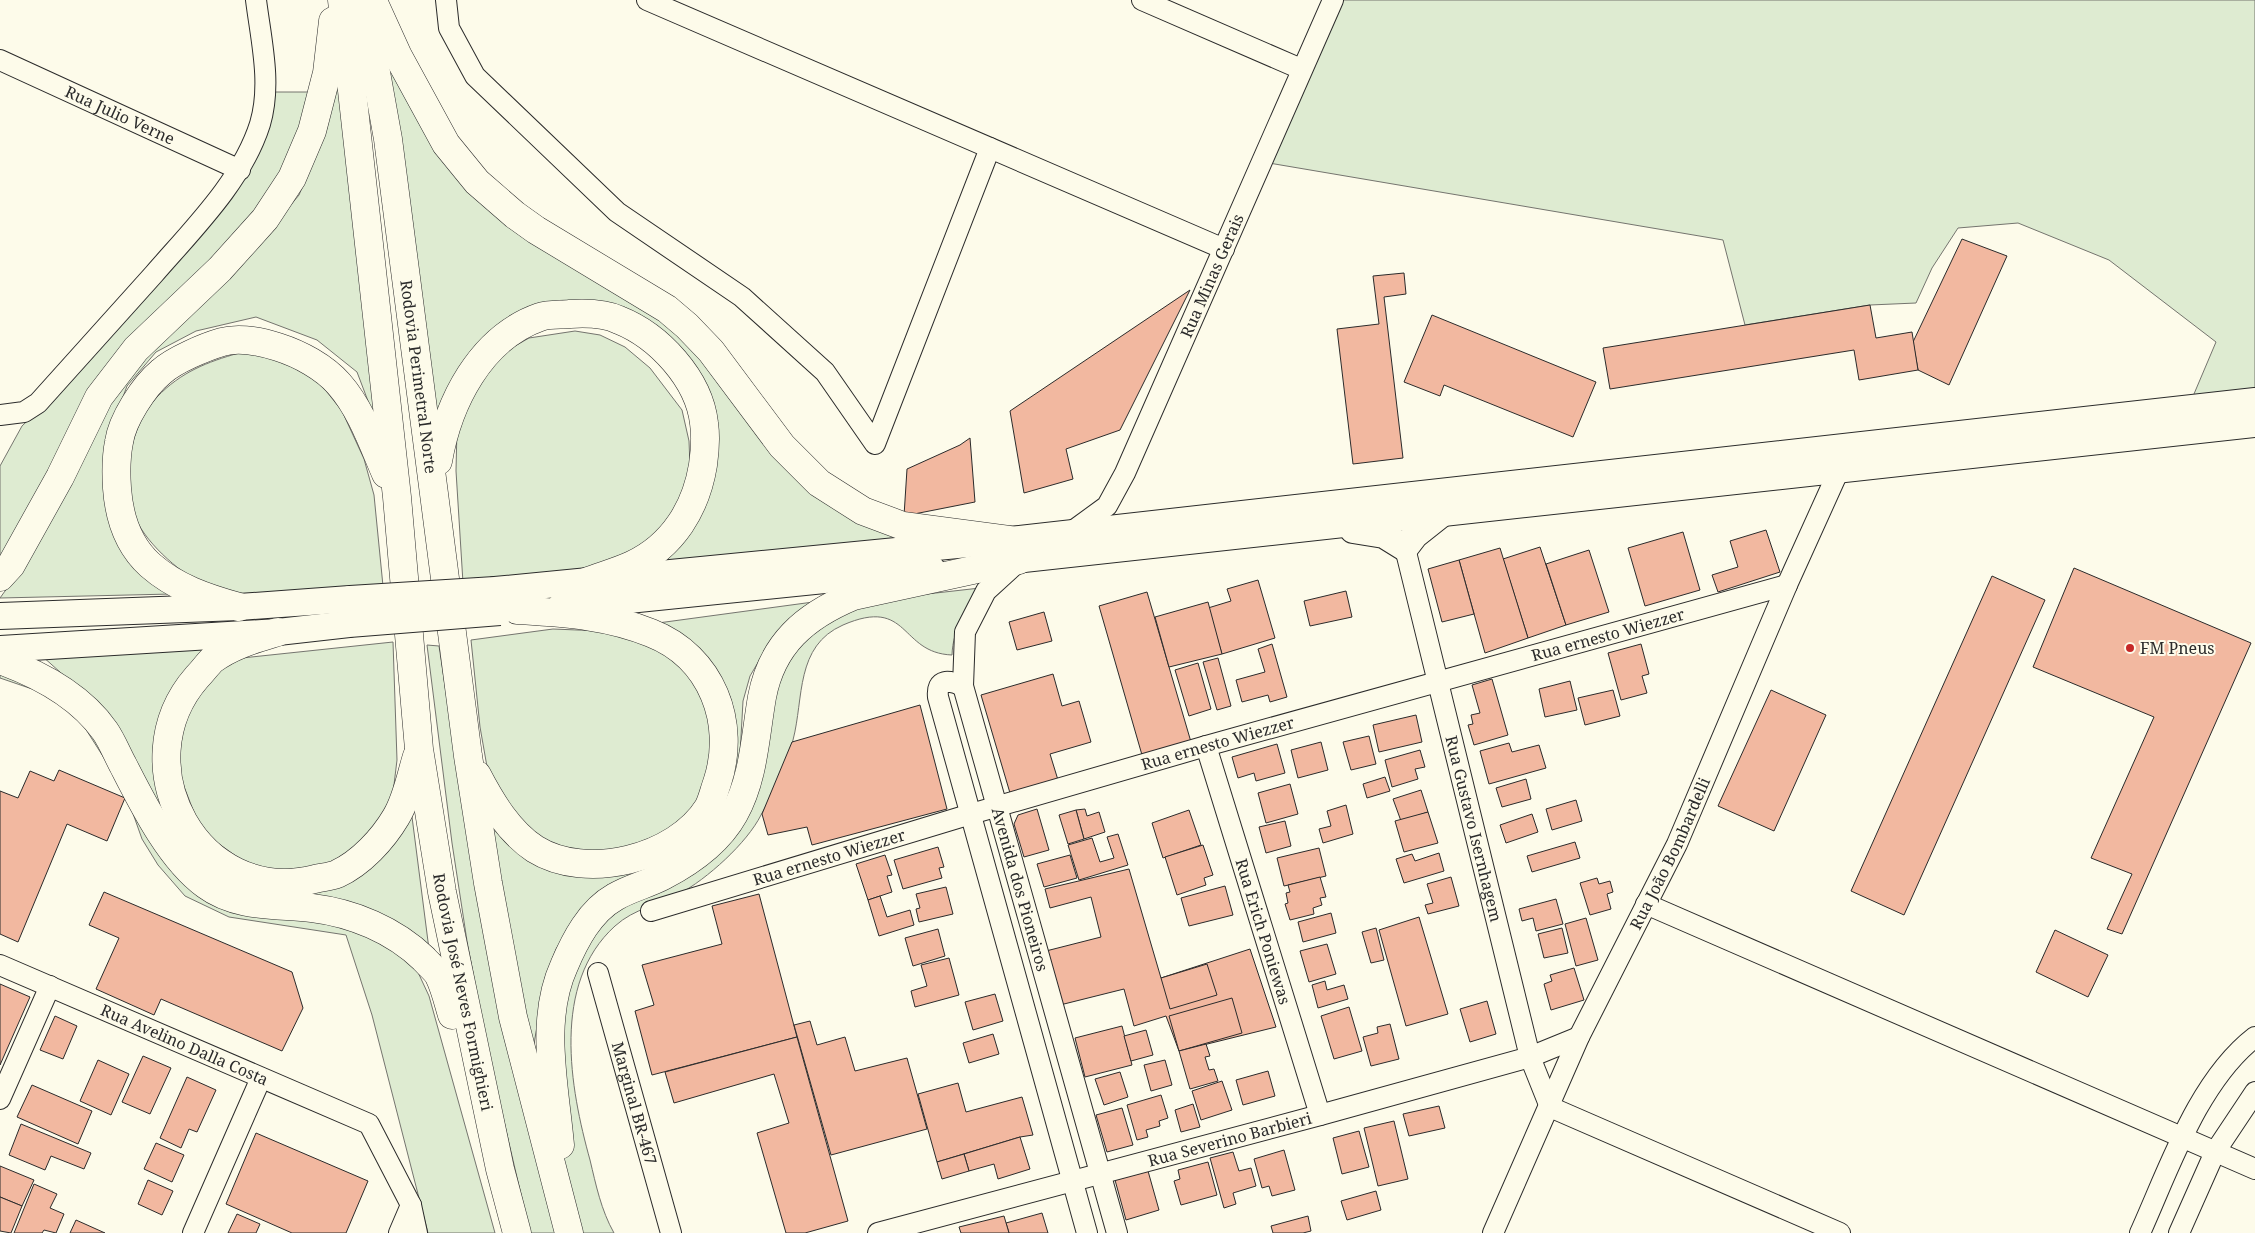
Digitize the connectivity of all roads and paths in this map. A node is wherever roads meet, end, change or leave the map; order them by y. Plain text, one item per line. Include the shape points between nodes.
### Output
1 (256, 0) edge
2 (336, 0) edge
3 (342, 0) edge
4 (363, 0) edge
5 (372, 0) edge
6 (446, 0) edge
7 (648, 0) edge
8 (1142, 0) edge
9 (1333, 0) edge
10 (690, 8) edge
11 (0, 60) edge
12 (1301, 69) junction
13 (990, 148) junction
14 (240, 170) junction
15 (1224, 249) junction
16 (2255, 401) edge
17 (0, 416) edge
18 (2255, 424) edge
19 (1839, 470) junction
20 (434, 495) junction
21 (397, 498) junction
22 (1444, 512) junction
23 (1323, 526) junction
24 (1068, 534) junction
25 (1405, 548) junction
26 (1014, 550) junction
27 (0, 577) edge
28 (586, 582) junction
29 (1787, 585) junction
30 (504, 604) junction
31 (239, 607) junction
32 (349, 612) junction
33 (0, 616) edge
34 (278, 632) junction
35 (0, 649) edge
36 (0, 660) edge
37 (1438, 682) junction
38 (963, 686) junction
39 (1206, 746) junction
40 (419, 750) junction
41 (468, 756) junction
42 (996, 807) junction
43 (971, 814) junction
44 (1646, 904) junction
45 (651, 911) dead end
46 (1036, 948) junction
47 (1010, 955) junction
48 (0, 964) edge
49 (598, 973) dead end
50 (50, 986) junction
51 (1580, 1037) junction
52 (2255, 1037) edge
53 (1530, 1057) junction
54 (1072, 1073) junction
55 (261, 1078) junction
56 (1046, 1082) junction
57 (2255, 1092) edge
58 (0, 1100) edge
59 (1550, 1107) junction
60 (1320, 1115) junction
61 (2183, 1138) junction
62 (2216, 1152) junction
63 (500, 1168) junction
64 (2255, 1170) edge
65 (1100, 1173) junction
66 (1073, 1180) junction
67 (411, 1205) junction
68 (567, 1225) edge
69 (193, 1233) edge
70 (399, 1233) edge
71 (417, 1233) edge
72 (517, 1233) edge
73 (671, 1233) edge
74 (878, 1233) edge
75 (1087, 1233) edge
76 (1117, 1233) edge
77 (1493, 1233) edge
78 (1840, 1233) edge
79 (2140, 1233) edge
80 (2179, 1233) edge

1 - 14 street via 265,70 264,99 260,123
2 - 27 highway via 327,74 312,131 292,178 265,219 220,269 136,349 99,397 60,477 11,565
3 - 21 highway
4 - 20 highway, Rodovia Perimetral Norte via 388,139
5 - 26 highway via 446,144 477,182 536,230 667,309 687,326 711,351 782,446 818,483 863,511 903,526
6 - 13 street via 449,28 475,76 617,212 742,297 825,372 875,444
7 - 10 street
8 - 12 street
9 - 12 street, Rua Minas Gerais
10 - 13 street
11 - 14 street, Rua Julio Verne
12 - 15 street, Rua Minas Gerais
13 - 15 street
14 - 17 street via 186,237 38,404 24,412
15 - 24 street, Rua Minas Gerais via 1108,506
16 - 24 main road
18 - 19 main road
19 - 22 main road
19 - 29 street, Rua João Bombardelli
20 - 28 highway via 445,427 466,382 498,342 519,327 542,317 588,313 617,319 634,327 658,344 682,370 694,391 704,422 705,450 700,481 692,506 680,526 651,554 632,565
20 - 41 highway, Rodovia Perimetral Norte
21 - 31 highway via 352,399 338,382 304,358 266,344 224,341 162,371 130,413 119,441 116,470 118,505 128,537 150,565 180,585 202,596
21 - 40 highway
22 - 23 main road
22 - 25 main road via 1415,535
23 - 25 main road via 1384,535
23 - 26 main road
24 - 26 main road
25 - 37 street, Rua Gustavo Isernhagem
26 - 28 main road
26 - 30 main road
26 - 38 street, Avenida dos Pioneiros via 986,591 965,632
26 - 68 highway via 853,596 833,604 798,627 766,678 751,769 734,814 698,854 670,872 615,896 596,911 580,934 563,967 550,1021
28 - 30 main road
29 - 37 street, Rua ernesto Wiezzer
29 - 44 street, Rua João Bombardelli via 1677,844
30 - 32 main road, bridge
30 - 41 highway via 593,616 652,633 687,654 717,698 723,719 723,766 708,808 692,826 658,850 629,861 592,864 554,858 534,849 495,806
31 - 32 main road
31 - 33 main road
32 - 34 main road
34 - 35 main road
34 - 40 highway via 242,643 212,661 183,693 169,726 165,768 177,813 212,857 241,874 274,883 302,882 337,874 366,855 387,832 400,808
36 - 63 highway via 37,676 89,712 106,732 164,838 206,886 251,903 312,908 360,920 399,938 438,974 478,1108
37 - 39 street, Rua ernesto Wiezzer
37 - 53 street, Rua Gustavo Isernhagem
38 - 42 street, Avenida dos Pioneiros
38 - 43 street via 947,682 937,690
39 - 42 street, Rua ernesto Wiezzer
39 - 60 street, Rua Erich Poniewas
40 - 63 highway, Rodovia José Neves Formighieri via 442,892
41 - 68 highway via 513,1017
42 - 43 street, Rua ernesto Wiezzer
42 - 46 street, Avenida dos Pioneiros
43 - 45 street, Rua ernesto Wiezzer
43 - 47 street
44 - 51 street, Rua João Bombardelli
44 - 61 street
46 - 47 street
46 - 54 street, Avenida dos Pioneiros
47 - 56 street
48 - 50 street, Rua Avelino Dalla Costa
49 - 73 street, Marginal BR-467
50 - 55 street, Rua Avelino Dalla Costa
50 - 58 street
51 - 53 street, Rua Severino Barbieri
51 - 59 street, Rua João Bombardelli
52 - 61 street via 2242,1047 2199,1104
53 - 59 street, Rua Gustavo Isernhagem
53 - 60 street, Rua Severino Barbieri
54 - 56 street
54 - 65 street, Avenida dos Pioneiros
55 - 67 street, Rua Avelino Dalla Costa via 369,1124
55 - 69 street
56 - 66 street
57 - 62 street
59 - 77 street, Rua João Bombardelli
59 - 78 street
60 - 65 street, Rua Severino Barbieri
61 - 62 street
61 - 79 street
62 - 64 street
62 - 80 street
63 - 72 highway, Rodovia José Neves Formighieri
65 - 66 street, Rua Severino Barbieri
65 - 76 street, Avenida dos Pioneiros
66 - 74 street, Rua Severino Barbieri
66 - 75 street
67 - 70 street
67 - 71 street

